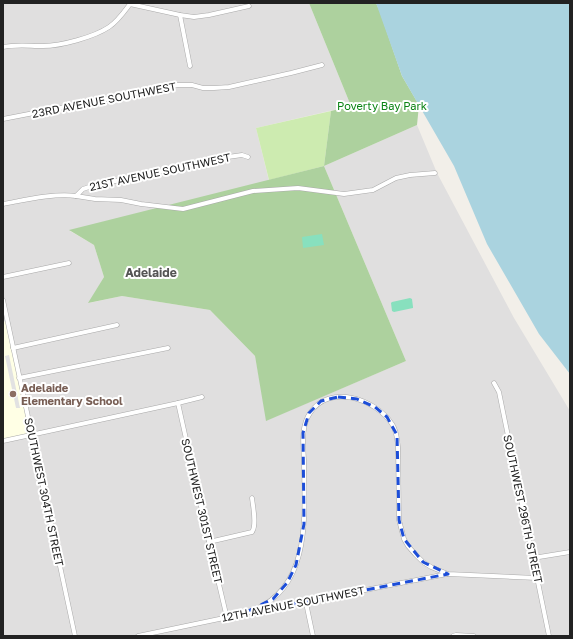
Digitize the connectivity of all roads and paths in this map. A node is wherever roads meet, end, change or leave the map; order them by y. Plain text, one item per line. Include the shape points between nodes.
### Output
1 (128, 4) edge
2 (249, 6) dead end
3 (180, 15) junction
4 (3, 48) edge
5 (322, 65) dead end
6 (190, 66) dead end
7 (3, 119) edge
8 (248, 157) dead end
9 (434, 173) dead end
10 (76, 196) junction
11 (3, 204) edge
12 (69, 263) dead end
13 (3, 277) edge
14 (3, 300) edge
15 (117, 325) dead end
16 (13, 348) junction
17 (168, 348) dead end
18 (20, 378) junction
19 (494, 383) dead end
20 (202, 397) dead end
21 (178, 403) junction
22 (32, 435) junction
23 (3, 441) edge
24 (252, 498) dead end
25 (209, 542) junction
26 (570, 552) edge
27 (532, 558) junction
28 (448, 574) junction
29 (537, 578) junction
30 (306, 602) junction
31 (242, 614) junction
32 (227, 618) junction
33 (75, 636) edge
34 (138, 636) edge
35 (313, 636) edge
36 (455, 636) edge
37 (474, 636) edge
38 (549, 636) edge

1 - 3 street
1 - 4 street via 112,25 90,36 53,45 19,45
2 - 3 street via 201,16
3 - 6 street
5 - 7 street, 23RD AVENUE SOUTHWEST via 229,87 203,88 178,85
8 - 10 street, 21ST AVENUE SOUTHWEST via 228,157 92,186 83,189
9 - 10 street via 396,178 368,191 344,194 298,188 254,192 183,209
10 - 11 street, 21ST AVENUE SOUTHWEST via 57,196
12 - 13 street
14 - 16 street, SOUTHWEST 304TH STREET
15 - 16 street
16 - 18 street, SOUTHWEST 304TH STREET
17 - 18 street
18 - 22 street, SOUTHWEST 304TH STREET
19 - 27 street, SOUTHWEST 296TH STREET via 499,392
20 - 21 street
21 - 22 street
21 - 25 street, SOUTHWEST 301ST STREET
22 - 23 street
22 - 33 street, SOUTHWEST 304TH STREET
24 - 25 street via 254,530
25 - 32 street, SOUTHWEST 301ST STREET
26 - 27 street
27 - 29 street, SOUTHWEST 296TH STREET
28 - 29 street
28 - 30 street, 12TH AVENUE SOUTHWEST
28 - 31 street via 423,562 404,539 399,520 398,441 392,424 375,407 347,396 333,397 321,401 309,413 303,433 304,524 296,564 273,599
29 - 38 street, SOUTHWEST 296TH STREET
30 - 31 street, 12TH AVENUE SOUTHWEST
30 - 35 street
31 - 32 street, 12TH AVENUE SOUTHWEST
32 - 34 street, 12TH AVENUE SOUTHWEST
36 - 37 street

